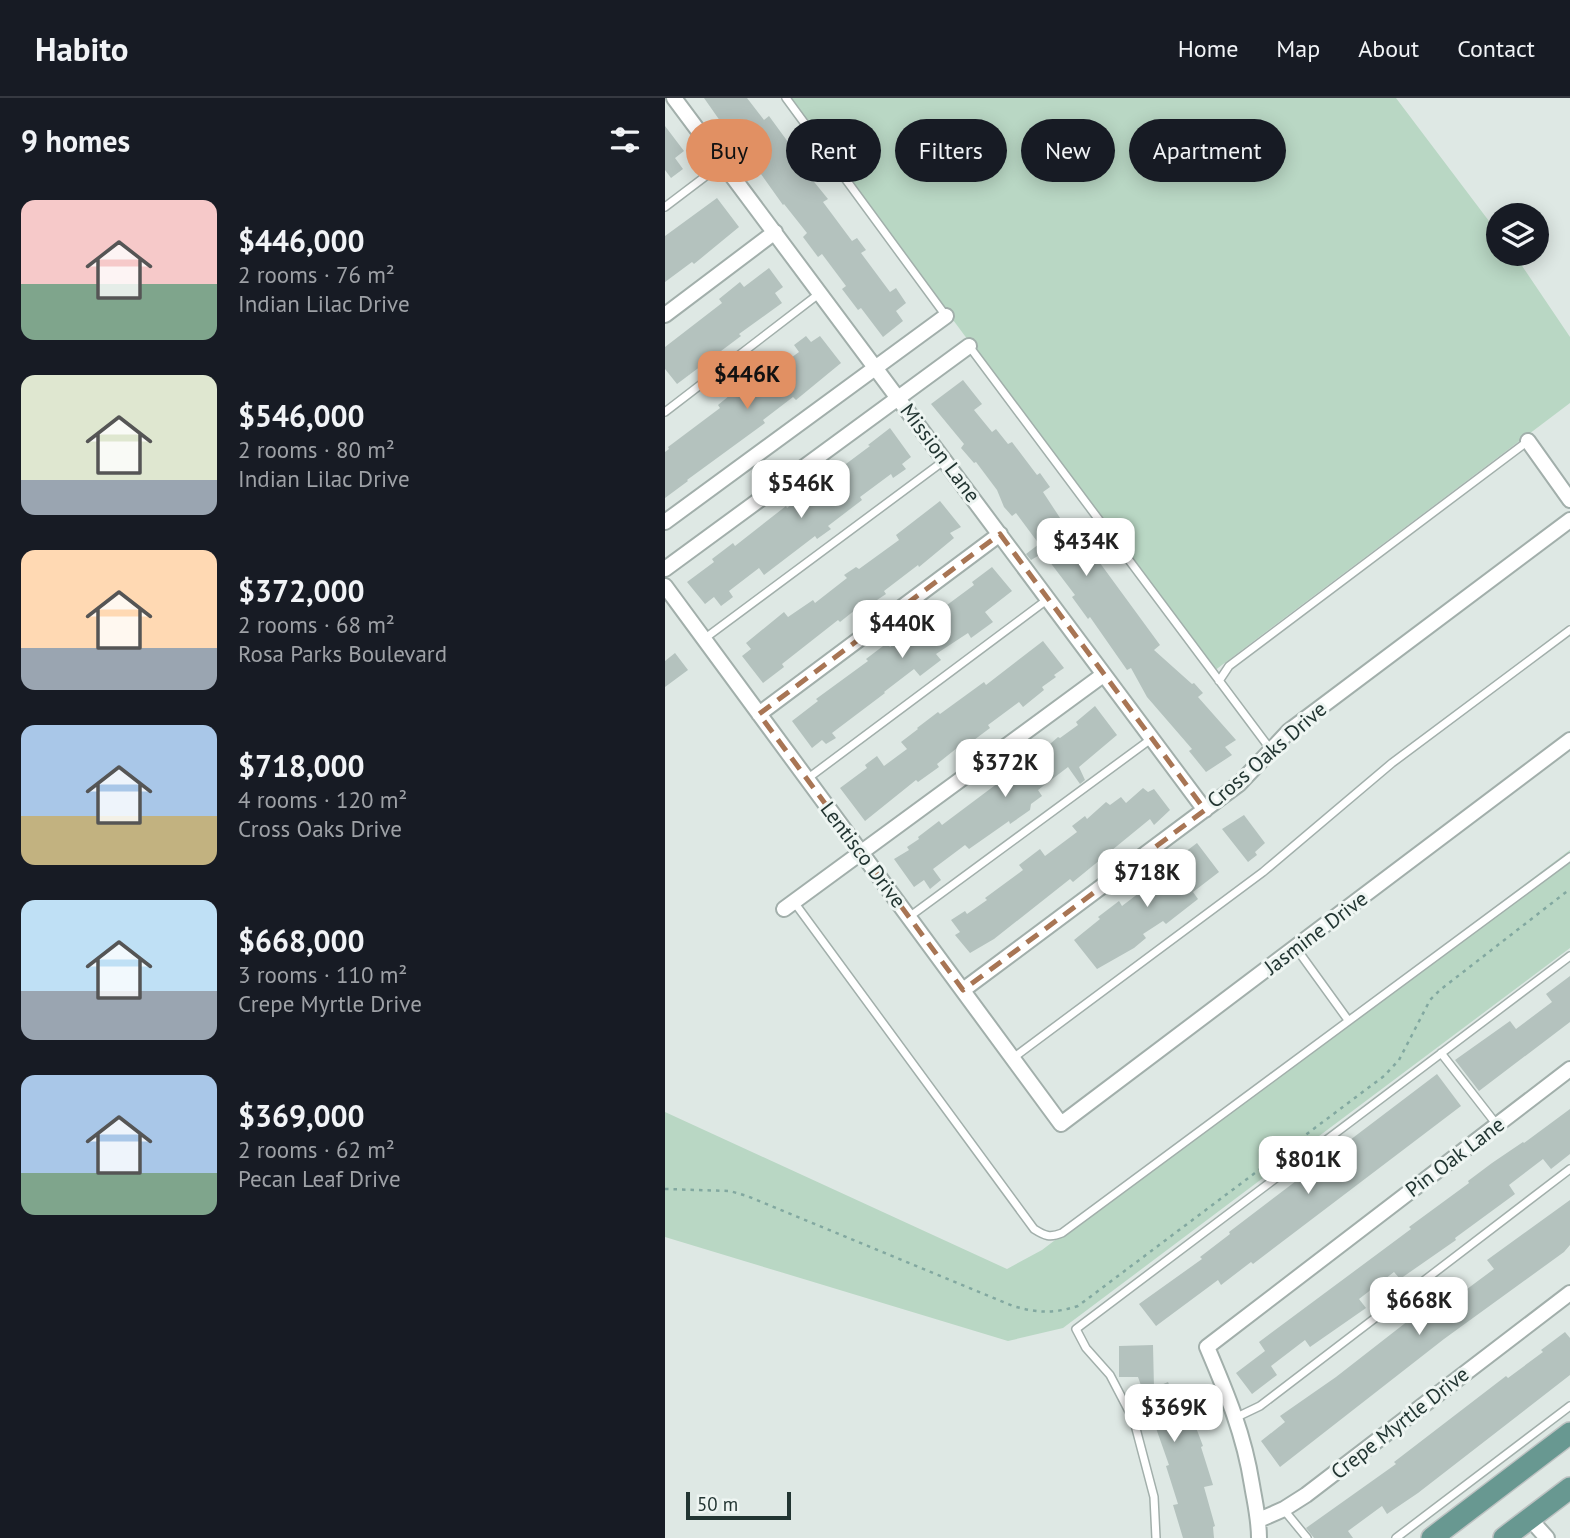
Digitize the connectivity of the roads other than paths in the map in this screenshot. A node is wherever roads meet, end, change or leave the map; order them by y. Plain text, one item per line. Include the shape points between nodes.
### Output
1 (674, 98) edge
2 (786, 98) edge
3 (665, 104) edge
4 (690, 119) edge
5 (699, 182) edge
6 (738, 182) edge
7 (665, 207) edge
8 (775, 232) junction
9 (821, 293) junction
10 (665, 315) edge
11 (946, 316) joint
12 (969, 345) joint
13 (876, 367) junction
14 (899, 398) junction
15 (665, 412) edge
16 (1528, 441) joint
17 (945, 460) junction
18 (1570, 500) edge
19 (1570, 520) edge
20 (665, 522) edge
21 (1000, 534) junction
22 (665, 569) edge
23 (665, 586) edge
24 (1048, 599) junction
25 (1570, 630) edge
26 (704, 639) junction
27 (1103, 675) junction
28 (1219, 681) junction
29 (759, 713) junction
30 (1151, 739) junction
31 (1570, 740) edge
32 (1272, 750) junction
33 (807, 779) junction
34 (1205, 810) junction
35 (861, 852) junction
36 (1570, 857) edge
37 (788, 905) joint
38 (909, 917) junction
39 (1296, 948) junction
40 (1570, 956) edge
41 (963, 990) junction
42 (1348, 1020) junction
43 (1441, 1053) junction
44 (1013, 1058) junction
45 (1570, 1069) edge
46 (1061, 1124) joint
47 (1497, 1125) junction
48 (1570, 1170) edge
49 (1570, 1293) edge
50 (1570, 1406) edge
51 (1237, 1417) junction
52 (1570, 1433) edge
53 (1570, 1488) edge
54 (1284, 1509) junction
55 (1529, 1519) junction
56 (1259, 1520) junction
57 (1156, 1538) edge
58 (1259, 1538) edge
59 (1307, 1538) edge
60 (1396, 1538) edge
61 (1432, 1538) edge
62 (1504, 1538) edge
63 (1547, 1538) edge

1 - 3 street
1 - 4 street, Mission Lane
2 - 11 lane
5 - 7 lane
6 - 8 street, Mission Lane
8 - 9 street, Mission Lane
8 - 10 street
9 - 13 street, Mission Lane
9 - 15 lane
11 - 13 street
12 - 14 street
12 - 28 lane
13 - 14 street, Mission Lane
13 - 20 street
14 - 17 street, Mission Lane
14 - 22 street
16 - 18 street
16 - 28 lane via 1239,658
17 - 21 street, Mission Lane
17 - 26 lane
19 - 32 street, Cross Oaks Drive via 1289,731
21 - 24 street, Mission Lane
21 - 29 street
23 - 26 street, Lentisco Drive
24 - 27 street, Mission Lane
24 - 33 lane
25 - 44 lane via 1392,763 1263,872
26 - 29 street, Lentisco Drive
27 - 30 street, Mission Lane
27 - 35 street
28 - 32 lane
29 - 33 street, Lentisco Drive
30 - 34 street, Mission Lane
30 - 38 lane
31 - 39 street, Jasmine Drive
32 - 34 street, Cross Oaks Drive
33 - 35 street, Lentisco Drive
34 - 41 street, Cross Oaks Drive
35 - 37 street
35 - 38 street, Lentisco Drive
36 - 42 lane
37 - 42 lane via 1034,1229 1045,1236 1062,1233
38 - 41 street, Lentisco Drive
39 - 42 lane
39 - 46 street, Jasmine Drive
40 - 43 lane
41 - 44 street, Lentisco Drive
43 - 47 lane
43 - 57 lane via 1076,1329 1110,1376 1134,1421 1154,1497
44 - 46 street, Lentisco Drive
45 - 47 street, Pin Oak Lane
47 - 51 street, Pin Oak Lane via 1207,1347
48 - 51 lane via 1260,1406
49 - 54 street, Crepe Myrtle Drive
50 - 60 lane
51 - 56 street
52 - 61 main road
53 - 55 main road
54 - 56 street, Crepe Myrtle Drive
54 - 59 lane
55 - 62 main road
55 - 63 street
56 - 58 street

